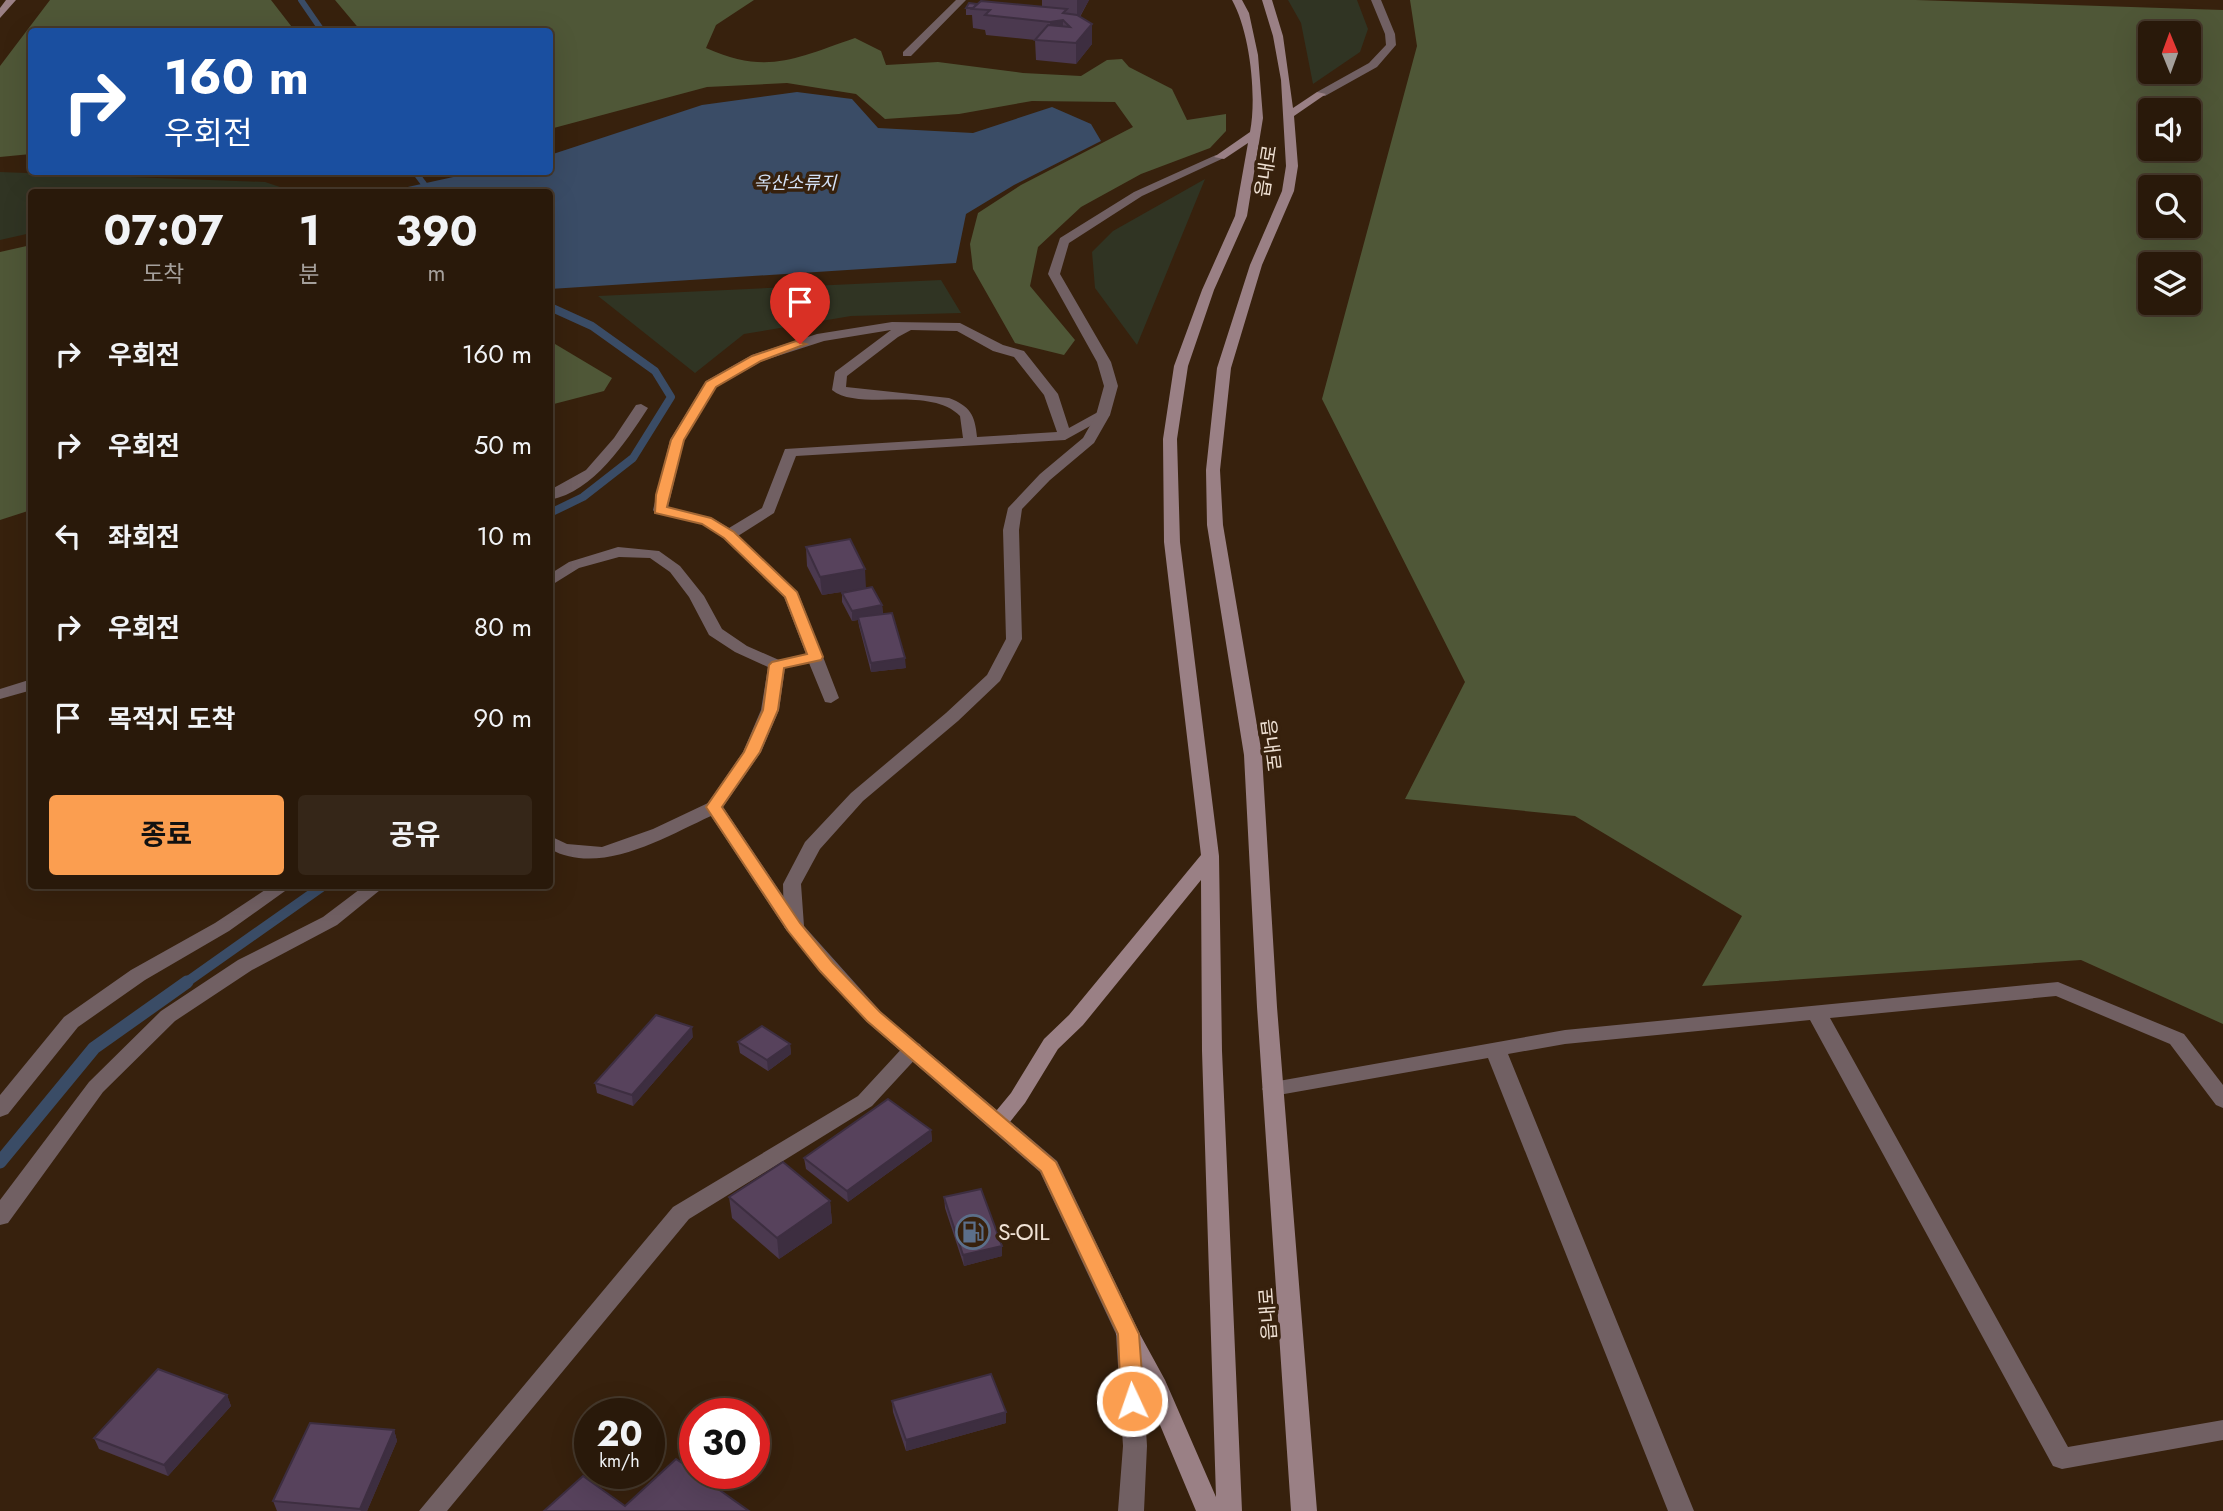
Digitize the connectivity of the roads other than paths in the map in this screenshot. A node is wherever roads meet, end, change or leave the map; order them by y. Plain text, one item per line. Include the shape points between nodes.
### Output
1 (11, 0) edge
2 (961, 0) edge
3 (1237, 0) edge
4 (1267, 0) edge
5 (1376, 0) edge
6 (0, 15) edge
7 (907, 54) dead end
8 (1288, 94) junction
9 (1321, 94) junction
10 (1291, 114) junction
11 (1255, 134) junction
12 (1220, 157) junction
13 (1250, 162) junction
14 (909, 326) junction
15 (640, 408) dead end
16 (1103, 415) junction
17 (1065, 436) junction
18 (971, 441) junction
19 (553, 494) edge
20 (729, 535) junction
21 (553, 579) edge
22 (816, 657) junction
23 (777, 665) junction
24 (28, 685) edge
25 (0, 694) edge
26 (831, 698) dead end
27 (714, 807) junction
28 (553, 844) edge
29 (1210, 856) junction
30 (279, 889) edge
31 (372, 889) edge
32 (794, 927) junction
33 (1816, 1012) junction
34 (913, 1049) junction
35 (1495, 1049) junction
36 (1273, 1089) junction
37 (2223, 1100) edge
38 (0, 1109) edge
39 (998, 1122) junction
40 (0, 1217) edge
41 (1128, 1334) junction
42 (2223, 1430) edge
43 (432, 1511) edge
44 (1131, 1511) edge
45 (1209, 1511) edge
46 (1229, 1511) edge
47 (1304, 1511) edge
48 (1681, 1511) edge

1 - 6 street
2 - 7 street
3 - 11 street, 읍내로 via 1253,55 1258,114
4 - 8 street, 읍내로 via 1279,36
5 - 9 street via 1391,46 1373,65
8 - 9 street
8 - 10 street, 읍내로
9 - 10 street
10 - 36 street, 읍내로 via 1288,191 1235,327 1224,368 1213,470 1215,525 1253,755
11 - 12 street
11 - 13 street, 읍내로
12 - 13 street
12 - 16 street via 1138,194 1064,241 1054,274 1104,362 1111,386
13 - 29 street, 읍내로 via 1241,216 1181,366 1170,439 1172,542
14 - 17 street via 960,327 1019,354 1051,394
14 - 18 street via 841,375 839,390 857,396 954,402 966,414
14 - 20 street via 822,337 757,358 711,384 677,440 660,510 707,521
15 - 19 street via 592,472
16 - 17 street
16 - 32 street via 1088,440 1015,508 1011,530 1014,639 993,677 858,797 812,846 792,884
17 - 18 street
18 - 20 street via 790,452 769,510
20 - 22 street via 792,596
21 - 23 street via 574,565 618,552 654,554 675,569 715,632
22 - 23 street
22 - 26 street
23 - 27 street via 766,721 752,752
24 - 25 street
27 - 28 street via 603,853
27 - 32 street
29 - 39 street via 1076,1020 1051,1044
29 - 46 street, 읍내로 via 1212,1051
30 - 38 street via 71,1021
31 - 40 street via 330,921 245,965 168,1016 96,1087
32 - 34 street via 874,1017
33 - 35 street via 1565,1037
33 - 37 street via 2058,989 2177,1039
33 - 42 street via 2062,1459
34 - 39 street
34 - 43 street via 865,1101 681,1213
35 - 36 street
35 - 48 street
36 - 47 street, 읍내로
39 - 41 street via 1049,1167
41 - 44 street via 1135,1446
41 - 45 street via 1153,1380

